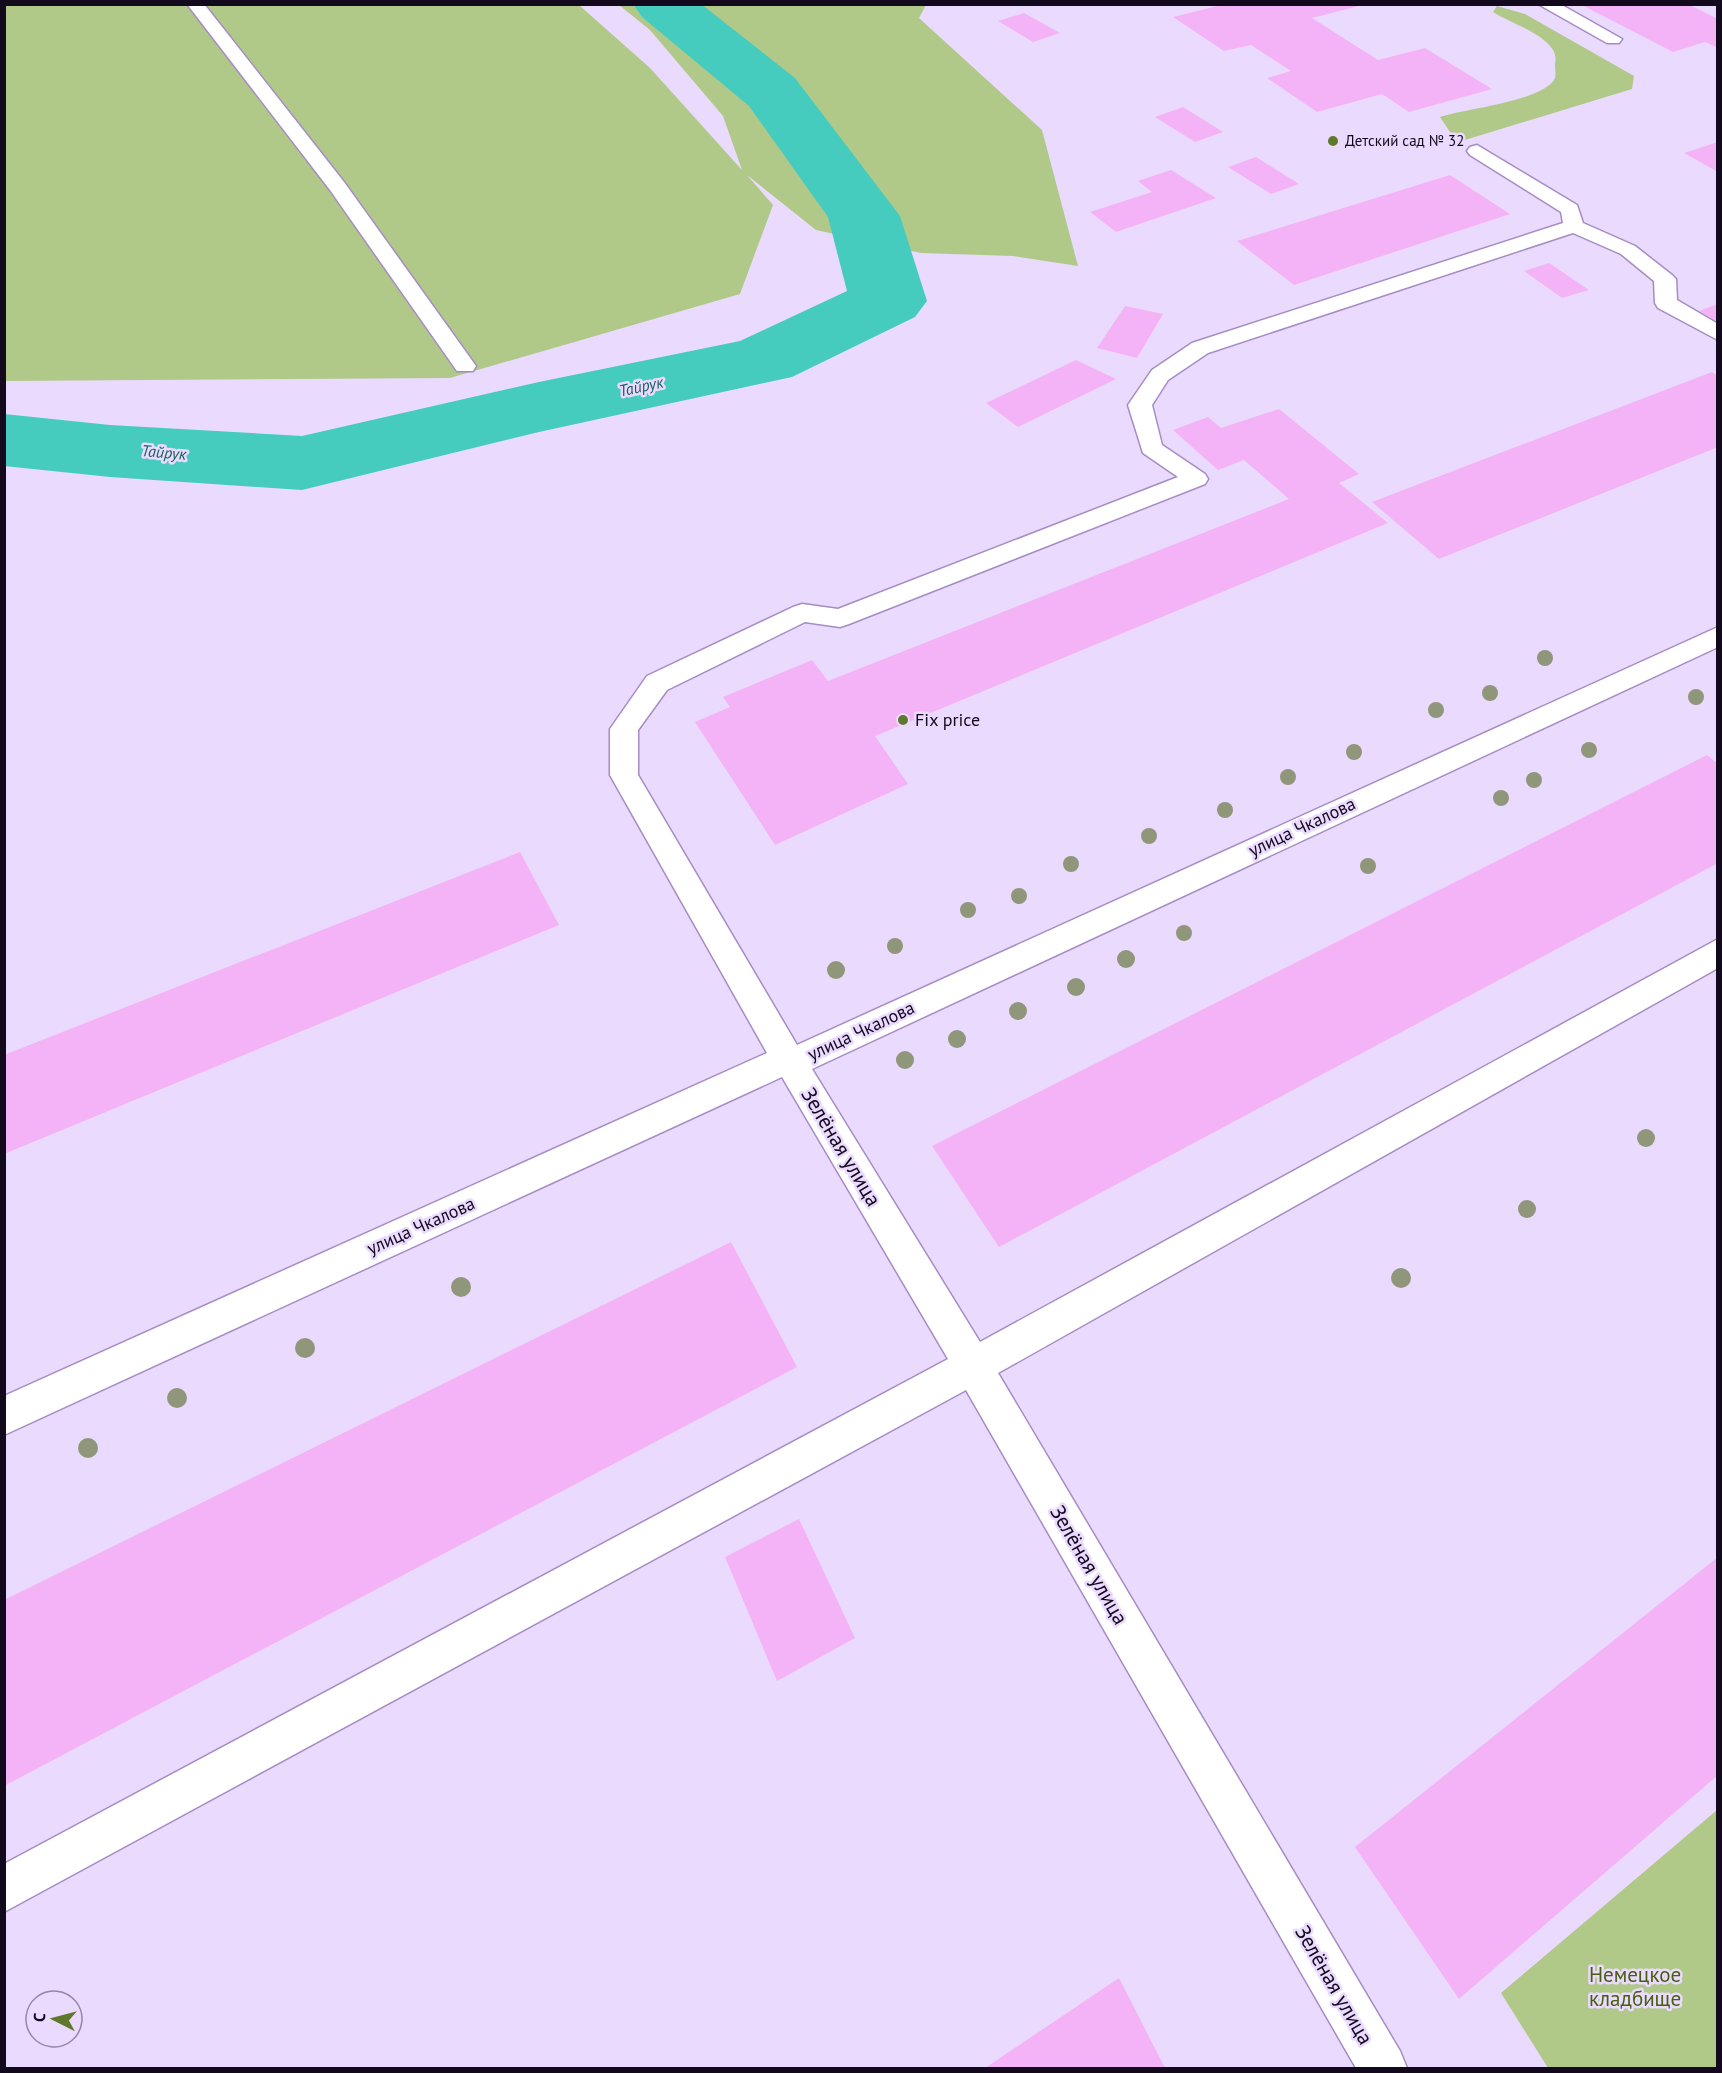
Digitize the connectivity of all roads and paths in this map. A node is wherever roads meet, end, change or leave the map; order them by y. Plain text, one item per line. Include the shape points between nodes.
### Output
1 (195, 4) edge
2 (1545, 4) edge
3 (1613, 39) dead end
4 (1477, 151) dead end
5 (1574, 226) junction
6 (1718, 334) edge
7 (465, 366) dead end
8 (1718, 636) edge
9 (1718, 952) edge
10 (790, 1061) junction
11 (973, 1366) junction
12 (4, 1416) edge
13 (4, 1889) edge
14 (1383, 2068) edge

1 - 7 street via 337,186
2 - 3 street
4 - 5 street via 1570,208
5 - 6 street via 1628,250 1665,279 1666,303
5 - 10 street, Зелёная улица via 1277,321 1200,348 1176,364 1160,375 1140,405 1151,448 1196,479 840,618 802,613 657,682 624,729 624,775
8 - 10 street, улица Чкалова
9 - 11 street
10 - 11 street, Зелёная улица
10 - 12 street, улица Чкалова
11 - 13 street
11 - 14 street, Зелёная улица

